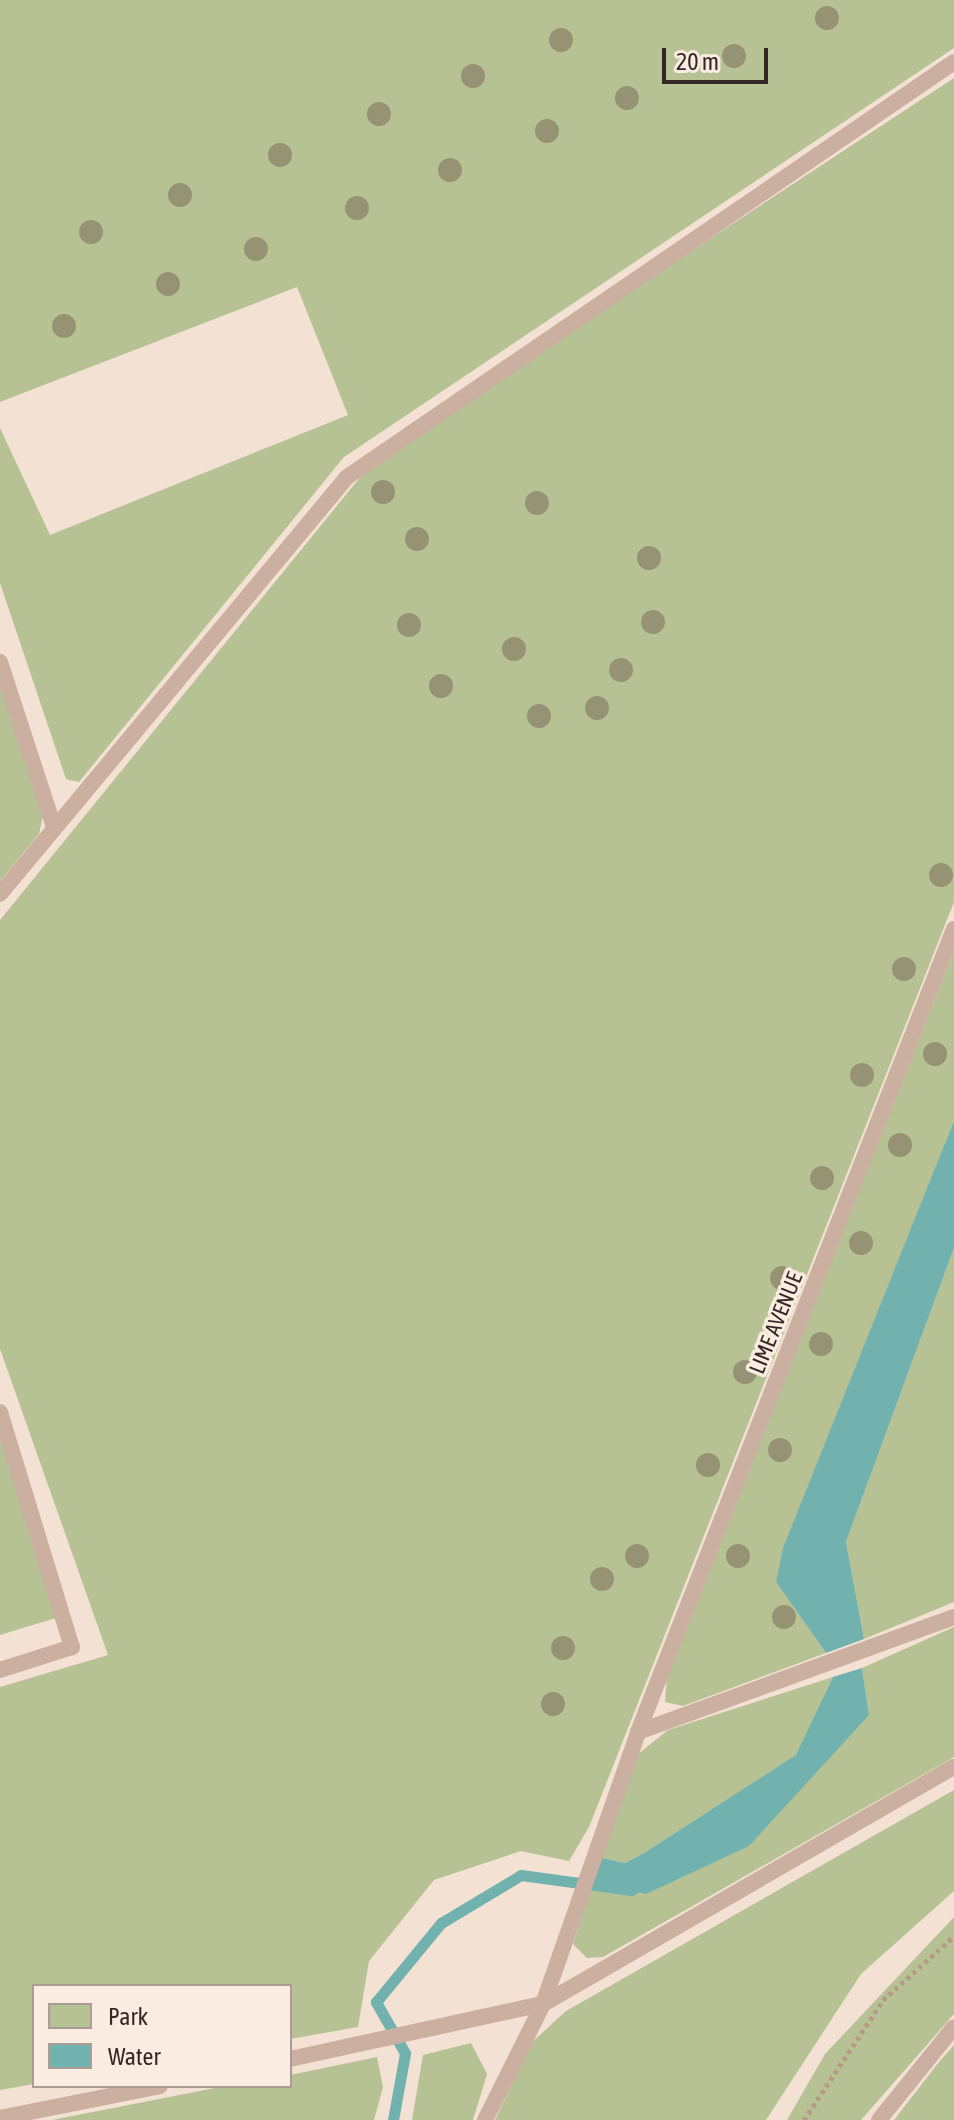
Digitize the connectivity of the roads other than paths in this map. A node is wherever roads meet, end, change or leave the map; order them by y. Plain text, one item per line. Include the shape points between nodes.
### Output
1 (954, 62) edge
2 (0, 662) edge
3 (53, 824) junction
4 (0, 894) edge
5 (954, 929) edge
6 (0, 1412) edge
7 (954, 1617) edge
8 (0, 1670) edge
9 (638, 1732) junction
10 (954, 1767) edge
11 (543, 2004) junction
12 (954, 2027) edge
13 (292, 2059) edge
14 (150, 2088) edge
15 (0, 2118) edge
16 (485, 2120) edge
17 (879, 2120) edge

1 - 3 lane via 347,477
2 - 3 lane
3 - 4 lane
5 - 9 lane, LIME AVENUE
6 - 8 lane via 72,1647
7 - 9 lane via 859,1657
9 - 11 lane, LIME AVENUE
10 - 11 lane
11 - 13 lane
11 - 16 lane, LIME AVENUE
12 - 17 lane
14 - 15 lane

